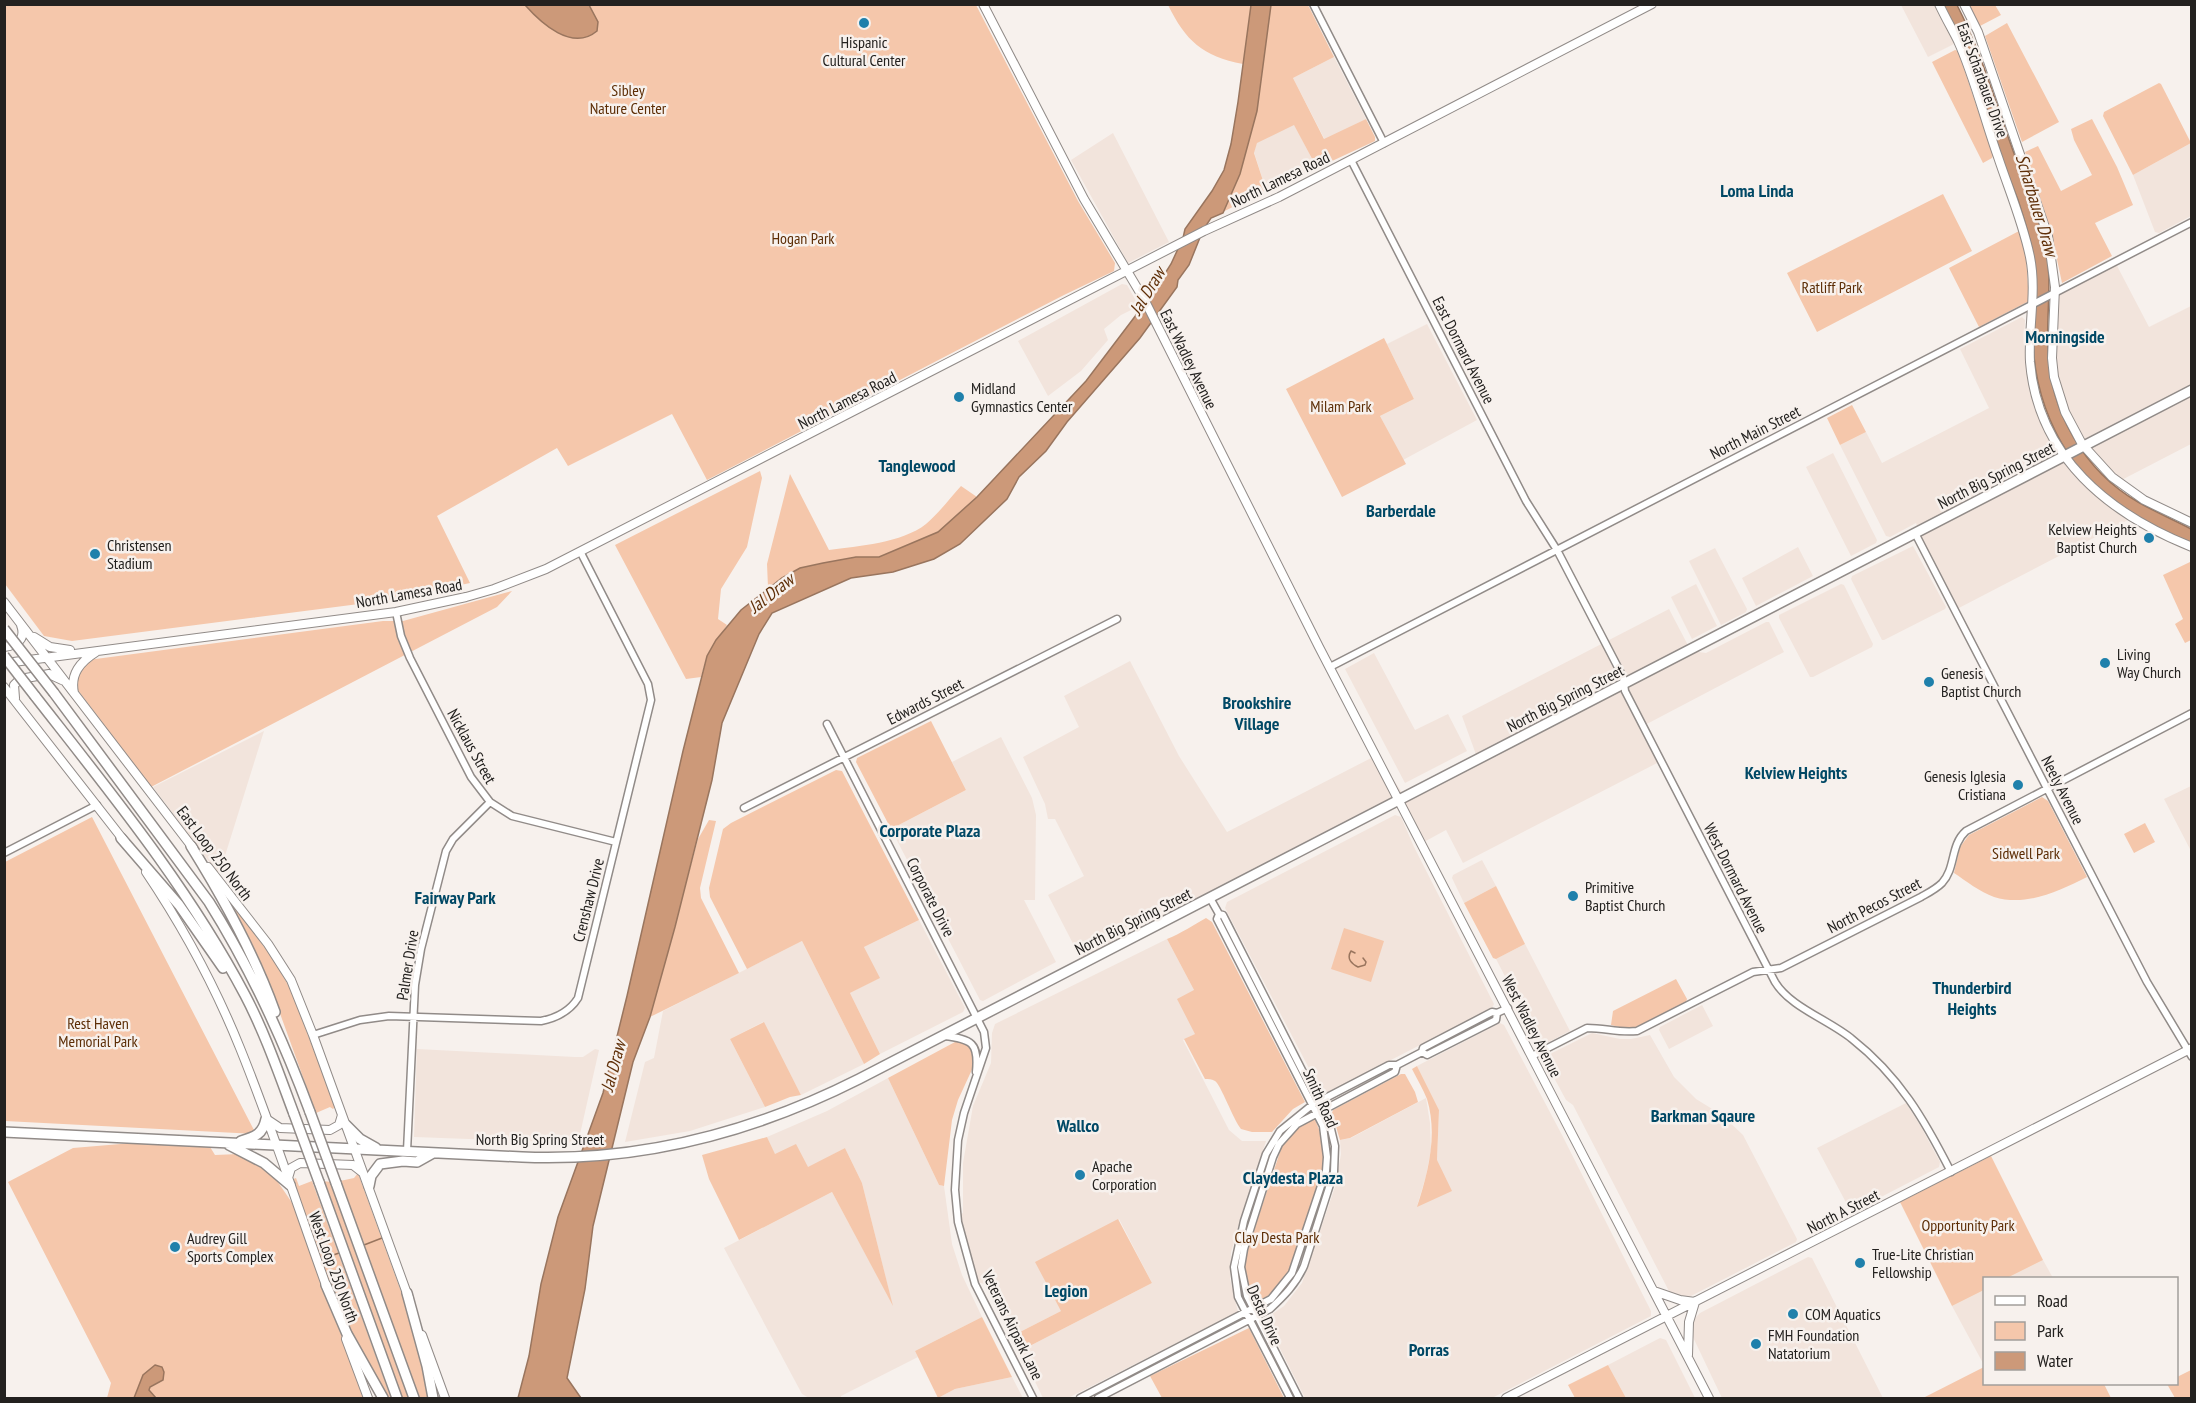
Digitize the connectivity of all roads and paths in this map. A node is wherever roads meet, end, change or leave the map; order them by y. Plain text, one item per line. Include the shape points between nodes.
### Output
1 (983, 4) edge
2 (1313, 4) edge
3 (1652, 4) edge
4 (1939, 4) edge
5 (1964, 4) edge
6 (1641, 7) edge
7 (1384, 142) junction
8 (1351, 160) junction
9 (2192, 222) edge
10 (1127, 272) junction
11 (2055, 292) junction
12 (2032, 304) junction
13 (2192, 390) edge
14 (2084, 446) junction
15 (2065, 456) junction
16 (2192, 523) edge
17 (1915, 533) junction
18 (2192, 547) edge
19 (1557, 550) junction
20 (581, 553) junction
21 (4, 602) edge
22 (396, 612) junction
23 (14, 614) junction
24 (1117, 619) dead end
25 (4, 628) edge
26 (25, 629) junction
27 (4, 647) edge
28 (99, 650) junction
29 (4, 656) edge
30 (46, 657) junction
31 (4, 663) edge
32 (1330, 667) junction
33 (1624, 684) junction
34 (4, 687) edge
35 (75, 695) junction
36 (16, 701) junction
37 (2192, 713) edge
38 (827, 724) dead end
39 (844, 756) junction
40 (2047, 788) junction
41 (1399, 800) junction
42 (490, 802) junction
43 (97, 805) junction
44 (744, 808) dead end
45 (121, 838) junction
46 (616, 842) junction
47 (191, 846) junction
48 (4, 853) edge
49 (1210, 898) junction
50 (1219, 914) junction
51 (1768, 970) junction
52 (1508, 1008) junction
53 (414, 1017) junction
54 (978, 1018) junction
55 (314, 1035) junction
56 (942, 1036) junction
57 (2190, 1052) edge
58 (1532, 1056) junction
59 (275, 1064) junction
60 (1397, 1065) junction
61 (294, 1068) junction
62 (975, 1081) junction
63 (1319, 1102) junction
64 (1312, 1105) junction
65 (1320, 1111) junction
66 (342, 1115) junction
67 (266, 1118) junction
68 (346, 1125) junction
69 (4, 1132) edge
70 (221, 1142) junction
71 (233, 1143) junction
72 (275, 1145) junction
73 (355, 1149) junction
74 (381, 1150) junction
75 (407, 1151) junction
76 (434, 1152) junction
77 (1951, 1172) junction
78 (365, 1176) junction
79 (289, 1181) junction
80 (369, 1186) junction
81 (326, 1285) junction
82 (1654, 1291) junction
83 (407, 1293) junction
84 (1695, 1302) junction
85 (1255, 1313) junction
86 (1667, 1316) junction
87 (1248, 1317) junction
88 (1688, 1357) junction
89 (368, 1398) edge
90 (383, 1398) edge
91 (397, 1398) edge
92 (414, 1398) edge
93 (433, 1398) edge
94 (445, 1398) edge
95 (1033, 1398) edge
96 (1080, 1398) edge
97 (1098, 1398) edge
98 (1290, 1398) edge
99 (1299, 1398) edge
100 (1506, 1398) edge
101 (1709, 1398) edge

1 - 10 main road, East Wadley Avenue via 1084,199
2 - 7 street
3 - 6 main road, North Lamesa Road
4 - 12 main road, East Scharbauer Drive via 1958,42 2025,236 2031,264
5 - 11 main road, East Scharbauer Drive via 1978,32 2042,216 2052,255
6 - 7 main road, North Lamesa Road
7 - 8 main road, North Lamesa Road
8 - 10 main road, North Lamesa Road
8 - 19 street, East Dormard Avenue via 1526,501
9 - 11 street, North Main Street
10 - 20 main road, North Lamesa Road
10 - 32 main road, East Wadley Avenue
11 - 12 street, North Main Street
11 - 14 main road, East Scharbauer Drive via 2051,349 2054,377 2065,412
12 - 15 main road, East Scharbauer Drive via 2030,354 2034,387 2045,419
12 - 19 street, North Main Street
13 - 14 highway, North Big Spring Street
14 - 15 highway, North Big Spring Street
14 - 16 main road, East Scharbauer Drive via 2102,468 2132,492
15 - 17 highway, North Big Spring Street
15 - 18 main road, East Scharbauer Drive via 2085,482 2115,507
17 - 33 highway, North Big Spring Street
17 - 40 street, Neely Avenue
19 - 32 street, North Main Street
19 - 33 street, West Dormard Avenue
20 - 22 main road, North Lamesa Road via 494,589
20 - 46 street, Crenshaw Drive via 650,694
21 - 23 main road, East Loop 250 North
22 - 28 main road, North Lamesa Road
22 - 42 street, Nicklaus Street via 410,658 471,777
23 - 26 main road, East Loop 250 North
23 - 27 main road via 23,634 20,642
24 - 39 street, Edwards Street
25 - 61 highway, bridge via 209,902 254,980
26 - 28 main road via 50,647
26 - 30 main road, East Loop 250 North
28 - 30 main road, North Lamesa Road
28 - 35 main road via 77,668
29 - 59 highway, bridge via 202,921 245,996
30 - 31 main road, North Lamesa Road
30 - 35 main road, East Loop 250 North
32 - 41 main road, West Wadley Avenue
33 - 41 highway, North Big Spring Street
33 - 51 street, West Dormard Avenue
34 - 36 main road
35 - 36 main road via 60,678 49,674 20,679 13,689
35 - 47 main road, East Loop 250 North
36 - 43 main road
37 - 40 street, North Pecos Street
38 - 39 street, Corporate Drive
39 - 44 street, Edwards Street
39 - 54 street, Corporate Drive
40 - 51 street, North Pecos Street via 1963,834 1946,877 1936,889 1782,968
40 - 57 street, Neely Avenue via 2147,982
41 - 49 highway, North Big Spring Street
41 - 52 main road, West Wadley Avenue
42 - 46 street, Nicklaus Street via 502,812 523,820
42 - 53 street, Palmer Drive via 453,839 444,856 418,962
43 - 45 main road
43 - 48 street
45 - 59 highway via 164,886 210,948
45 - 67 main road via 162,896 197,956 240,1048
46 - 53 street, Crenshaw Drive via 579,993 570,1008 551,1019 535,1022
47 - 55 main road, East Loop 250 North via 279,961
47 - 61 highway via 250,951
49 - 50 street, Smith Road
49 - 54 highway, North Big Spring Street
50 - 63 street, Smith Road via 1223,915
50 - 64 street, Smith Road via 1217,919
51 - 58 street, North Pecos Street via 1753,972 1637,1031 1587,1028
51 - 77 street, West Dormard Avenue via 1786,997 1842,1031 1888,1071 1914,1104
52 - 58 main road, West Wadley Avenue
52 - 60 street, Desta Drive via 1445,1036
53 - 55 street, Crenshaw Drive via 372,1017
53 - 75 street, Palmer Drive
54 - 56 highway, North Big Spring Street
54 - 62 street, Veterans Airpark Lane via 986,1048
55 - 66 main road, East Loop 250 North
56 - 62 street via 969,1040 974,1046 978,1055
56 - 76 highway, North Big Spring Street via 823,1097 772,1118 692,1142 569,1157
57 - 77 main road, North A Street
58 - 82 main road, West Wadley Avenue
59 - 91 highway, bridge
60 - 63 street, Desta Drive via 1389,1065
60 - 65 street, Desta Drive via 1395,1072
61 - 92 highway, bridge
62 - 95 street, Veterans Airpark Lane via 958,1140 958,1222 975,1284
63 - 64 street, Desta Drive
63 - 65 street, Smith Road
64 - 65 street, Smith Road
64 - 87 street, Desta Drive via 1275,1137 1251,1197 1234,1267 1238,1297
65 - 85 street, Smith Road via 1327,1148 1326,1171 1292,1273
65 - 85 street, Desta Drive via 1297,1124 1273,1156 1241,1267 1243,1285
66 - 67 main road via 339,1125 330,1130 280,1128
66 - 68 main road, East Loop 250 North
67 - 71 highway via 260,1134
67 - 72 main road
68 - 73 main road, East Loop 250 North
68 - 74 highway via 360,1139
69 - 70 highway, North Big Spring Street
70 - 71 highway, North Big Spring Street
70 - 79 highway via 264,1163
71 - 72 highway, North Big Spring Street
72 - 73 highway, North Big Spring Street
72 - 79 main road, West Loop 250 North
73 - 74 highway, North Big Spring Street
73 - 78 main road
74 - 75 highway, North Big Spring Street
75 - 76 highway, North Big Spring Street
76 - 80 highway via 417,1162 380,1164
77 - 84 main road, North A Street
78 - 79 main road via 353,1165 300,1163 291,1168
78 - 80 main road
79 - 81 main road, West Loop 250 North
80 - 83 main road
81 - 89 main road, West Loop 250 North
81 - 90 highway via 347,1334
82 - 84 main road
82 - 86 main road, West Wadley Avenue
83 - 93 highway
83 - 94 main road
84 - 86 main road, North A Street
84 - 88 main road via 1689,1322
85 - 87 street, Smith Road
85 - 99 street, Desta Drive
86 - 88 main road, West Wadley Avenue
86 - 100 main road, North A Street
87 - 96 street, Smith Road
87 - 97 street, Smith Road
87 - 98 street, Desta Drive
88 - 101 main road, West Wadley Avenue

